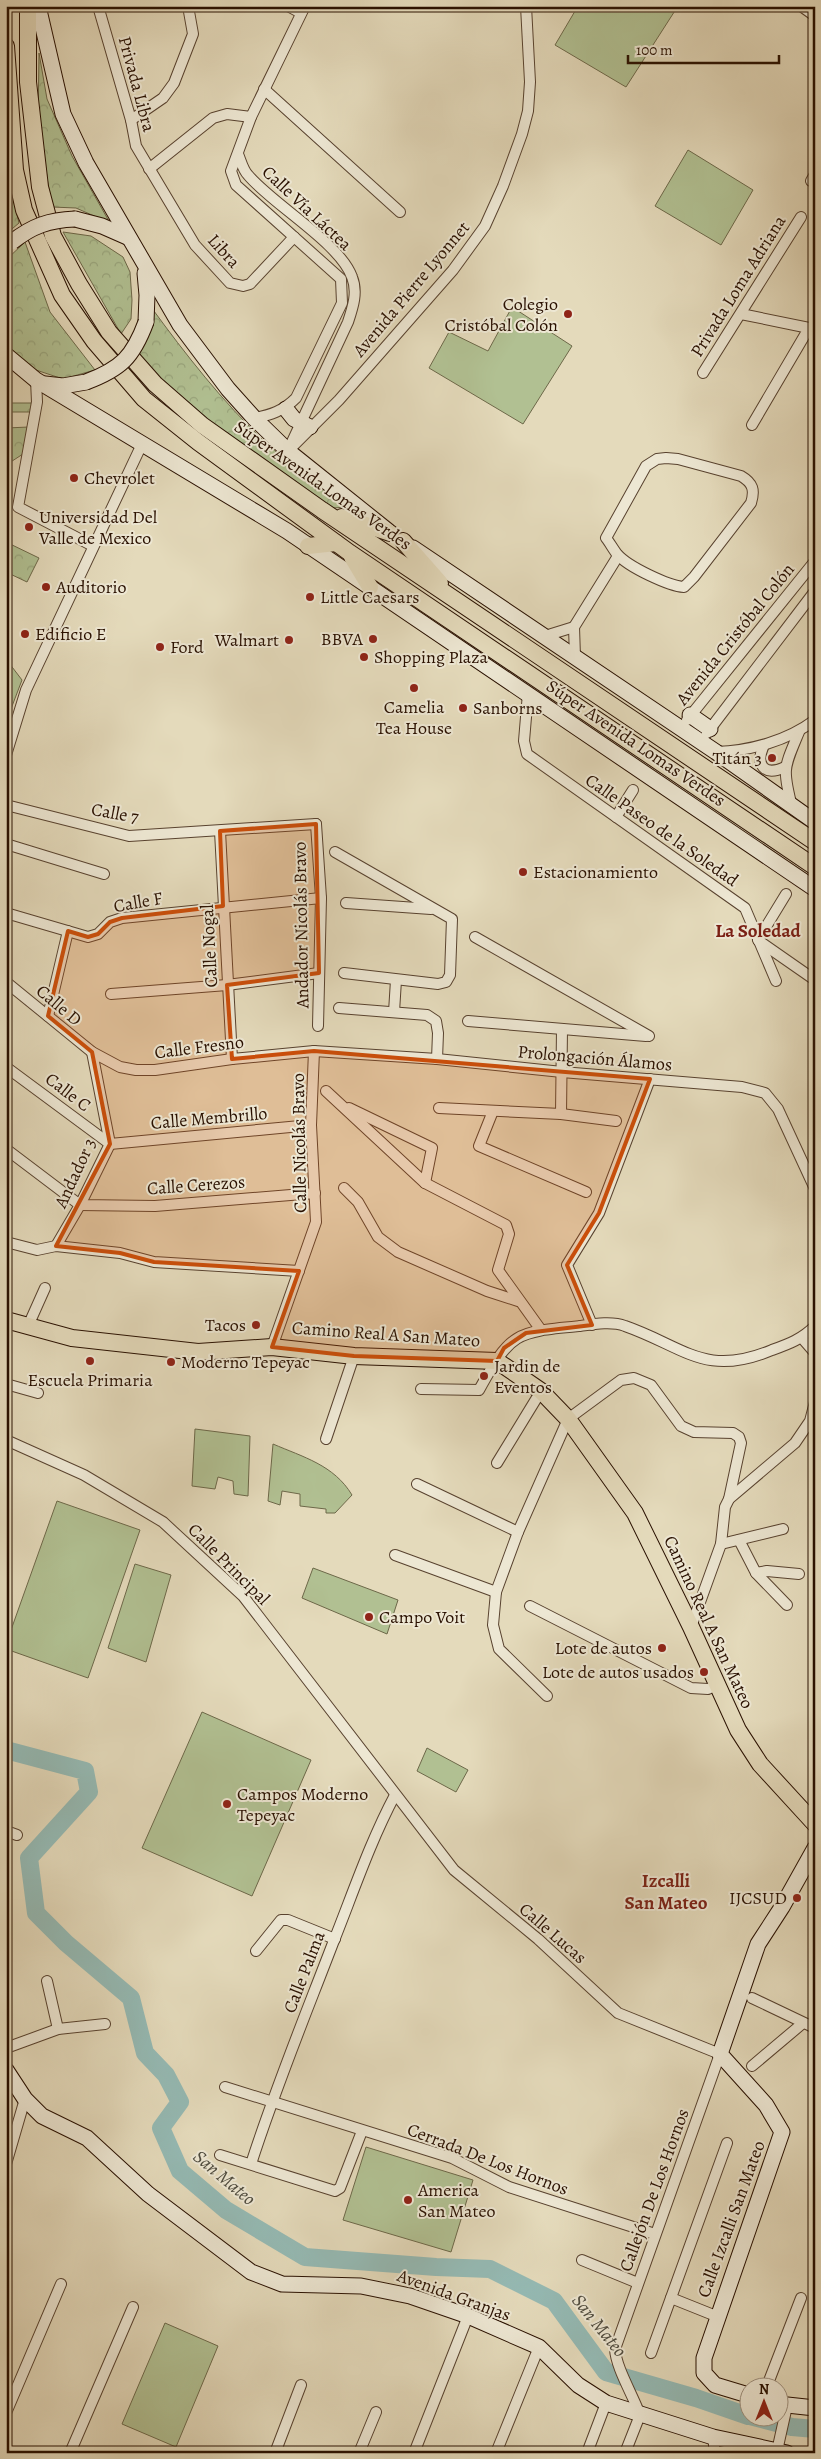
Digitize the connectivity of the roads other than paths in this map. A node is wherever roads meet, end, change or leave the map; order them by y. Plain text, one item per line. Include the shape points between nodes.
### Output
1 (28, 6) edge
2 (38, 6) edge
3 (98, 6) edge
4 (188, 6) edge
5 (288, 6) edge
6 (526, 6) edge
7 (802, 6) edge
8 (303, 10) edge
9 (815, 16) edge
10 (6, 46) edge
11 (264, 90) junction
12 (251, 117) junction
13 (131, 120) junction
14 (238, 154) junction
15 (11, 165) edge
16 (149, 169) junction
17 (400, 212) dead end
18 (800, 217) dead end
19 (127, 237) junction
20 (294, 237) junction
21 (9, 245) edge
22 (145, 268) junction
23 (741, 314) junction
24 (812, 329) edge
25 (6, 355) edge
26 (703, 373) dead end
27 (38, 382) junction
28 (286, 409) junction
29 (254, 418) junction
30 (305, 425) junction
31 (752, 425) dead end
32 (142, 444) junction
33 (288, 451) junction
34 (322, 510) junction
35 (396, 537) junction
36 (93, 546) junction
37 (308, 546) junction
38 (343, 548) junction
39 (618, 556) junction
40 (815, 561) edge
41 (370, 587) junction
42 (815, 591) edge
43 (456, 602) junction
44 (574, 627) junction
45 (545, 636) junction
46 (575, 657) junction
47 (528, 693) junction
48 (690, 715) junction
49 (815, 720) edge
50 (680, 728) junction
51 (710, 729) junction
52 (799, 732) junction
53 (700, 742) junction
54 (764, 745) junction
55 (716, 752) junction
56 (6, 754) edge
57 (785, 767) junction
58 (633, 790) dead end
59 (6, 805) edge
60 (792, 807) junction
61 (616, 817) junction
62 (320, 820) joint
63 (815, 822) edge
64 (220, 831) junction
65 (815, 842) edge
66 (6, 844) edge
67 (334, 852) dead end
68 (815, 867) edge
69 (104, 874) dead end
70 (815, 889) edge
71 (786, 894) dead end
72 (321, 898) junction
73 (346, 903) dead end
74 (223, 906) junction
75 (435, 910) junction
76 (6, 913) edge
77 (68, 931) junction
78 (475, 937) dead end
79 (758, 940) junction
80 (319, 973) junction
81 (344, 973) dead end
82 (396, 980) junction
83 (815, 980) edge
84 (776, 981) dead end
85 (6, 982) edge
86 (227, 985) junction
87 (111, 994) dead end
88 (340, 1008) dead end
89 (394, 1012) junction
90 (48, 1016) junction
91 (468, 1021) dead end
92 (318, 1026) dead end
93 (562, 1029) junction
94 (314, 1051) junction
95 (92, 1052) junction
96 (232, 1059) junction
97 (437, 1059) junction
98 (6, 1067) edge
99 (562, 1072) junction
100 (650, 1079) junction
101 (326, 1091) dead end
102 (340, 1104) junction
103 (439, 1108) dead end
104 (493, 1111) junction
105 (562, 1114) junction
106 (616, 1121) dead end
107 (311, 1125) junction
108 (110, 1144) junction
109 (6, 1149) edge
110 (425, 1183) junction
111 (344, 1188) dead end
112 (815, 1189) edge
113 (586, 1192) dead end
114 (315, 1193) junction
115 (80, 1205) junction
116 (6, 1242) edge
117 (56, 1246) junction
118 (299, 1271) junction
119 (45, 1288) dead end
120 (518, 1301) junction
121 (6, 1320) edge
122 (592, 1325) junction
123 (28, 1326) junction
124 (815, 1326) edge
125 (541, 1330) junction
126 (802, 1338) junction
127 (272, 1347) junction
128 (815, 1353) edge
129 (354, 1356) junction
130 (496, 1361) junction
131 (6, 1384) edge
132 (420, 1389) dead end
133 (541, 1391) junction
134 (38, 1393) dead end
135 (815, 1402) edge
136 (568, 1420) junction
137 (326, 1438) dead end
138 (6, 1440) edge
139 (497, 1463) dead end
140 (417, 1484) dead end
141 (729, 1499) junction
142 (783, 1529) dead end
143 (518, 1532) junction
144 (739, 1540) junction
145 (721, 1544) junction
146 (394, 1555) dead end
147 (756, 1573) junction
148 (799, 1574) dead end
149 (496, 1592) junction
150 (787, 1605) dead end
151 (530, 1606) dead end
152 (691, 1627) junction
153 (717, 1685) junction
154 (547, 1696) dead end
155 (395, 1795) junction
156 (815, 1824) edge
157 (6, 1831) edge
158 (17, 1835) dead end
159 (815, 1848) edge
160 (335, 1939) junction
161 (256, 1951) dead end
162 (48, 1981) dead end
163 (752, 1998) dead end
164 (803, 2023) junction
165 (105, 2024) dead end
166 (815, 2028) edge
167 (58, 2029) junction
168 (6, 2048) edge
169 (720, 2054) junction
170 (752, 2066) dead end
171 (6, 2070) edge
172 (225, 2087) dead end
173 (25, 2099) junction
174 (271, 2102) junction
175 (362, 2131) junction
176 (727, 2143) dead end
177 (220, 2154) dead end
178 (6, 2164) edge
179 (251, 2164) junction
180 (655, 2234) junction
181 (582, 2260) dead end
182 (638, 2283) junction
183 (61, 2284) dead end
184 (671, 2298) junction
185 (800, 2298) dead end
186 (133, 2307) dead end
187 (468, 2316) junction
188 (716, 2316) junction
189 (539, 2347) junction
190 (651, 2353) dead end
191 (771, 2376) edge
192 (301, 2386) dead end
193 (738, 2392) edge
194 (606, 2403) junction
195 (788, 2408) edge
196 (815, 2408) edge
197 (376, 2412) dead end
198 (6, 2413) edge
199 (640, 2415) junction
200 (783, 2426) edge
201 (713, 2437) junction
202 (736, 2448) edge
203 (781, 2448) edge
204 (70, 2453) edge
205 (275, 2453) edge
206 (359, 2453) edge
207 (414, 2453) edge
208 (496, 2453) edge
209 (586, 2453) edge
210 (625, 2453) edge
211 (715, 2453) edge

1 - 34 main road, Súper Avenida Lomas Verdes via 28,82 40,187 54,236 79,284 109,332 155,384 202,425
2 - 19 main road, Súper Avenida Lomas Verdes via 63,114
3 - 13 street, Privada Libra
4 - 13 street via 193,34 174,83 163,98
5 - 8 street
6 - 30 street, Avenida Pierre Lyonnet via 530,82 528,111 503,186 485,226 453,270 339,400
7 - 9 street
8 - 11 street, Calle Vía Láctea
10 - 15 main road, Súper Avenida Lomas Verdes
11 - 12 street, Calle Vía Láctea
11 - 17 street
12 - 14 street, Calle Vía Láctea
12 - 16 street via 228,114 213,118
13 - 16 street, Privada Libra via 136,146
14 - 20 street, Calle Vía Láctea via 232,171 236,185
14 - 30 street, Calle Vía Láctea via 247,174 334,252 353,278 355,298 348,322
15 - 38 main road, Súper Avenida Lomas Verdes via 24,210 62,295 94,341 144,399
16 - 20 street, Libra via 195,245 230,283 250,284
18 - 23 street, Privada Loma Adriana
19 - 21 main road, bridge via 74,219 53,220 29,228
19 - 22 main road, Súper Avenida Lomas Verdes
20 - 28 street, Calle Vía Láctea via 341,279 344,292 296,398
22 - 27 main road, bridge via 146,322 137,346 124,362 86,382 64,386
22 - 29 main road, Súper Avenida Lomas Verdes via 180,325
23 - 24 street
23 - 26 street, Privada Loma Adriana
24 - 31 street
25 - 27 main road, Súper Avenida Lomas Verdes
27 - 32 main road, Súper Avenida Lomas Verdes
27 - 36 street via 18,507
28 - 29 street
28 - 30 main road
29 - 33 main road, Súper Avenida Lomas Verdes
30 - 33 street, Avenida Pierre Lyonnet
32 - 36 street
32 - 37 main road, Súper Avenida Lomas Verdes
33 - 35 main road, Súper Avenida Lomas Verdes
34 - 35 main road
34 - 43 main road, Súper Avenida Lomas Verdes
35 - 43 main road
35 - 45 main road, Súper Avenida Lomas Verdes
36 - 56 street via 26,690
37 - 38 main road
37 - 41 main road, Súper Avenida Lomas Verdes
38 - 41 main road
38 - 68 main road, Súper Avenida Lomas Verdes
39 - 39 street via 658,580 684,587 751,503 754,493 750,482 742,476 678,459 651,462 606,538
39 - 44 street
40 - 48 street, Avenida Cristóbal Colón
41 - 47 main road, Súper Avenida Lomas Verdes
42 - 51 street, Avenida Cristóbal Colón
43 - 65 main road, Súper Avenida Lomas Verdes
44 - 45 street
44 - 46 street
45 - 46 main road, Súper Avenida Lomas Verdes
46 - 50 main road, Súper Avenida Lomas Verdes
47 - 61 street, Calle Paseo de la Soledad via 524,741 527,754
47 - 70 main road, Súper Avenida Lomas Verdes
48 - 50 street, Avenida Cristóbal Colón
48 - 51 main road
49 - 52 street
50 - 53 main road, Súper Avenida Lomas Verdes
51 - 53 street, Avenida Cristóbal Colón
52 - 54 street
52 - 57 street
53 - 55 main road, Súper Avenida Lomas Verdes
54 - 55 street
54 - 57 street via 761,765 766,770 776,771
55 - 60 main road, Súper Avenida Lomas Verdes
57 - 60 street
58 - 61 street
59 - 64 street, Calle 7 via 129,836
60 - 63 main road, Súper Avenida Lomas Verdes
61 - 79 street, Calle Paseo de la Soledad via 745,908
62 - 64 street, Calle 7
62 - 72 street, Andador Nicolás Bravo
64 - 74 street, Calle Nogal
66 - 69 street
67 - 75 street
71 - 79 street
72 - 74 street, Calle F
72 - 80 street, Andador Nicolás Bravo
73 - 75 street
74 - 77 street, Calle F via 122,918 88,937
74 - 86 street, Calle Nogal
75 - 82 street via 452,918 450,976 446,982 438,984
76 - 77 street, Calle F
77 - 90 street
78 - 93 street via 649,1036
79 - 83 street
79 - 84 street, Calle Paseo de la Soledad
80 - 86 street
80 - 92 street, Andador Nicolás Bravo
81 - 82 street
82 - 89 street
85 - 90 street, Calle D
86 - 87 street
86 - 96 street, Calle Nogal
88 - 89 street
89 - 97 street via 427,1015 436,1021
90 - 95 street, Calle D
91 - 93 street
93 - 99 street
94 - 96 street, Calle Fresno
94 - 97 street, Prolongación Álamos
94 - 107 street, Calle Nicolás Bravo
95 - 96 street, Calle Fresno via 120,1067 136,1070
95 - 108 street, Andador 3
97 - 99 street, Prolongación Álamos
98 - 108 street, Calle C
99 - 100 street, Prolongación Álamos
99 - 105 street
100 - 112 street, Prolongación Álamos via 742,1087 765,1093 778,1109
100 - 122 street via 599,1213 566,1265
101 - 102 street
102 - 110 street
102 - 110 street via 432,1148
103 - 104 street
104 - 105 street
104 - 113 street via 479,1146
105 - 106 street
107 - 108 street, Calle Membrillo
107 - 114 street, Calle Nicolás Bravo
108 - 115 street, Andador 3
109 - 115 street
110 - 120 street via 506,1225 509,1234 498,1270
111 - 120 street via 358,1202 378,1237 398,1252
114 - 115 street, Calle Cerezos via 154,1206
114 - 118 street, Calle Nicolás Bravo via 316,1222
115 - 117 street, Andador 3
116 - 117 street via 37,1250
117 - 118 street via 120,1253 154,1262
118 - 127 street, Calle Nicolás Bravo
119 - 123 street
120 - 125 street
121 - 123 main road, Camino Real A San Mateo
122 - 125 street
122 - 126 street via 624,1325 708,1361 733,1362 759,1356
123 - 127 main road, Camino Real A San Mateo via 72,1338 198,1352
124 - 126 street
125 - 130 street via 515,1339
126 - 128 street
127 - 129 main road, Camino Real A San Mateo
129 - 130 main road, Camino Real A San Mateo
129 - 137 street
130 - 132 street via 479,1390
130 - 133 main road, Camino Real A San Mateo
131 - 134 street
133 - 136 main road, Camino Real A San Mateo
133 - 139 street
135 - 141 street via 810,1421 796,1443
136 - 141 street via 628,1377 651,1385 682,1426 694,1432 733,1433 739,1437 741,1443
136 - 143 street
136 - 152 main road, Camino Real A San Mateo via 635,1512
138 - 155 street, Calle Principal via 84,1475 163,1522 242,1596
140 - 143 street
141 - 145 street via 725,1507
142 - 144 street
143 - 149 street
144 - 145 street
144 - 147 street
145 - 152 street
146 - 149 street
147 - 148 street
147 - 150 street
149 - 154 street via 493,1625 499,1649
151 - 153 street via 692,1688 708,1689
152 - 153 main road, Camino Real A San Mateo
153 - 156 main road, Camino Real A San Mateo via 738,1730 760,1764
155 - 160 street, Calle Palma via 381,1820
155 - 169 street, Calle Lucas via 454,1870 538,1940 618,2014
157 - 158 street
159 - 169 main road via 758,1944
160 - 161 street via 281,1920
160 - 174 street, Calle Palma
162 - 167 street
163 - 164 street
164 - 166 street
164 - 170 street
165 - 167 street
167 - 168 street
169 - 180 street, Callejón De Los Hornos
169 - 188 main road, Calle Izcalli San Mateo via 766,2106 782,2132
171 - 173 main road, Avenida Granjas
172 - 174 street, Cerrada De Los Hornos
173 - 178 street
173 - 187 main road, Avenida Granjas via 42,2116 87,2138 148,2194 251,2272 282,2284 361,2286 387,2290
174 - 175 street, Cerrada De Los Hornos
174 - 179 street, Calle Palma
175 - 179 street via 340,2188 335,2192
175 - 180 street, Cerrada De Los Hornos via 452,2158 509,2188
176 - 184 street
177 - 179 street
180 - 182 street, Callejón De Los Hornos
181 - 182 street
182 - 199 street, Callejón De Los Hornos via 615,2354
183 - 198 street
184 - 188 street
184 - 190 street
185 - 191 street
186 - 204 street
187 - 189 main road, Avenida Granjas
187 - 207 street
188 - 193 main road, Calle Izcalli San Mateo via 704,2358 704,2373 715,2385
189 - 194 main road, Avenida Granjas via 578,2385
189 - 208 street
192 - 205 street
194 - 199 main road, Avenida Granjas
194 - 209 street
195 - 196 main road
197 - 206 street
199 - 201 main road, Avenida Granjas
199 - 210 street
200 - 203 street
201 - 202 main road, Avenida Granjas
201 - 211 street
202 - 203 main road, Avenida Granjas

